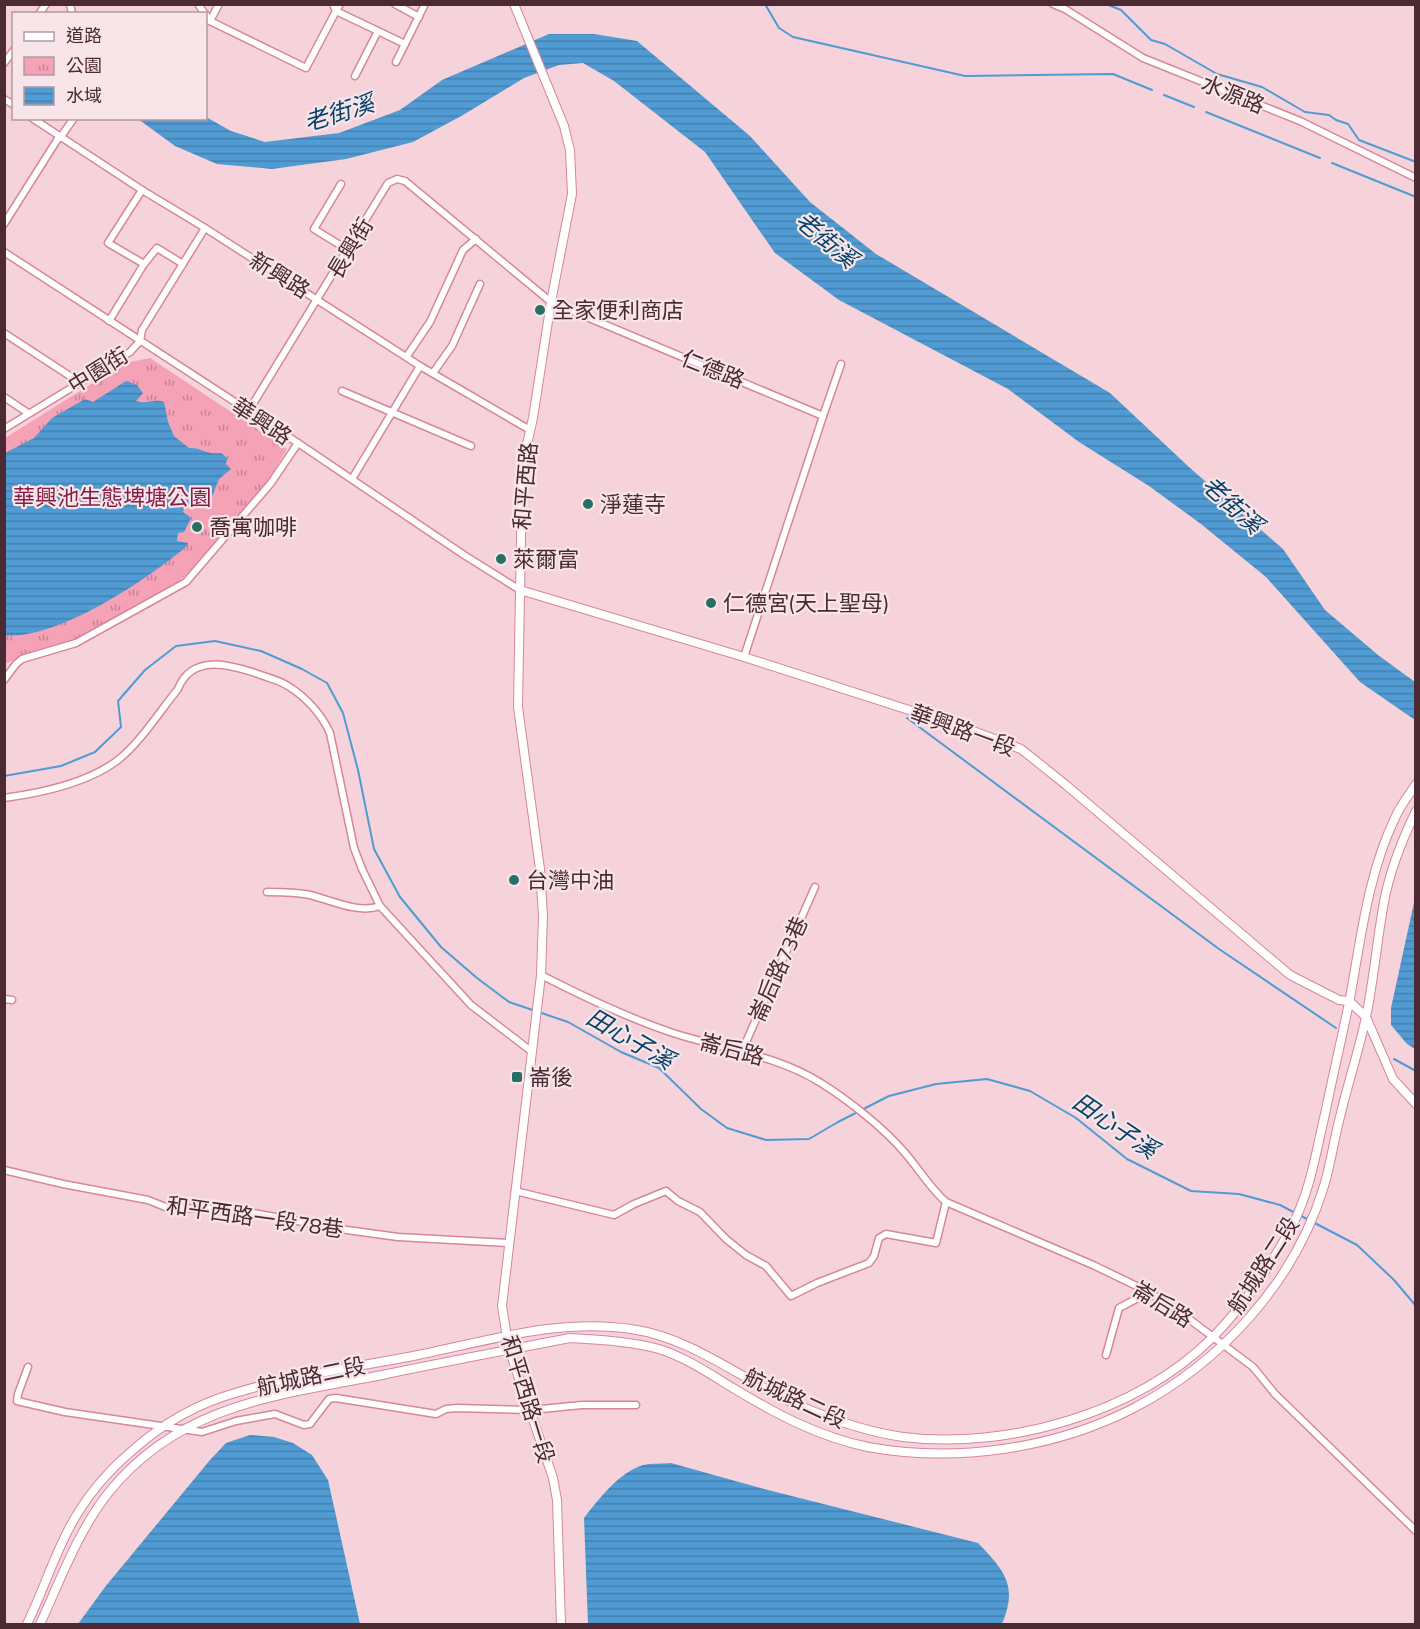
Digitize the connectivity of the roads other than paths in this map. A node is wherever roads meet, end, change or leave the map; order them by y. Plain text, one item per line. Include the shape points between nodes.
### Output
1 (219, 4) edge
2 (395, 4) edge
3 (426, 4) edge
4 (514, 4) edge
5 (1053, 4) edge
6 (336, 7) edge
7 (207, 17) edge
8 (419, 17) junction
9 (210, 21) junction
10 (378, 32) junction
11 (405, 44) junction
12 (396, 62) dead end
13 (355, 76) dead end
14 (35, 120) edge
15 (73, 120) edge
16 (60, 137) junction
17 (1416, 178) edge
18 (397, 179) joint
19 (340, 184) dead end
20 (142, 190) junction
21 (4, 224) edge
22 (206, 228) junction
23 (476, 239) junction
24 (348, 250) junction
25 (4, 252) edge
26 (144, 264) junction
27 (183, 264) junction
28 (480, 284) dead end
29 (319, 300) junction
30 (551, 302) junction
31 (109, 321) junction
32 (4, 333) edge
33 (140, 341) junction
34 (407, 356) junction
35 (841, 364) dead end
36 (420, 366) junction
37 (433, 373) junction
38 (79, 382) junction
39 (342, 391) dead end
40 (4, 397) edge
41 (248, 412) junction
42 (28, 413) junction
43 (392, 413) junction
44 (822, 416) junction
45 (4, 429) edge
46 (530, 430) junction
47 (298, 443) junction
48 (471, 446) dead end
49 (352, 479) junction
50 (520, 590) junction
51 (744, 657) junction
52 (4, 680) edge
53 (1416, 784) edge
54 (4, 798) edge
55 (1416, 811) edge
56 (815, 887) dead end
57 (267, 892) dead end
58 (380, 906) junction
59 (541, 975) junction
60 (1349, 1001) junction
61 (1366, 1017) junction
62 (534, 1030) joint
63 (531, 1051) junction
64 (741, 1051) junction
65 (1416, 1104) edge
66 (4, 1170) edge
67 (515, 1191) junction
68 (946, 1202) junction
69 (508, 1243) junction
70 (1149, 1292) junction
71 (506, 1336) junction
72 (1214, 1336) junction
73 (1225, 1345) junction
74 (509, 1349) junction
75 (1106, 1355) dead end
76 (28, 1367) dead end
77 (636, 1405) dead end
78 (530, 1410) junction
79 (161, 1426) junction
80 (183, 1429) junction
81 (1416, 1531) edge
82 (27, 1624) edge
83 (40, 1624) edge
84 (561, 1624) edge

1 - 9 street
2 - 8 street
3 - 8 street
4 - 30 street, 和平西路 via 570,150 572,194
5 - 17 street, 水源路 via 1143,58 1300,121
6 - 9 street via 306,68
6 - 10 street
7 - 9 street
8 - 11 street
10 - 11 street
10 - 13 street
11 - 12 street
14 - 16 street, 新興路
15 - 16 street
16 - 20 street, 新興路
16 - 21 street
18 - 23 street, 仁德路 via 405,181
18 - 24 street, 長興街 via 388,183
19 - 24 street via 314,229
20 - 22 street, 新興路
20 - 26 street via 108,243
22 - 27 street, 中園街
22 - 29 street, 新興路
23 - 30 street, 仁德路
23 - 34 street via 463,250 430,322
24 - 29 street, 長興街
25 - 31 street, 華興路
26 - 27 street via 157,248
26 - 31 street
27 - 33 street, 中園街 via 142,330
28 - 37 street via 452,346
29 - 34 street, 新興路
29 - 41 street, 長興街
30 - 44 street, 仁德路
30 - 46 street, 和平西路
31 - 33 street, 華興路
32 - 38 street
33 - 38 street, 中園街 via 130,352
33 - 41 street, 華興路
34 - 36 street, 新興路
35 - 44 street
36 - 37 street, 新興路
36 - 43 street
37 - 46 street, 新興路
38 - 42 street, 中園街
39 - 43 street
40 - 42 street
41 - 47 street, 華興路
42 - 45 street, 中園街
43 - 48 street
43 - 49 street
44 - 51 street
46 - 50 street, 和平西路 via 522,479
47 - 49 street, 華興路
47 - 52 street via 272,483 186,582 76,643 22,659
49 - 50 street, 華興路
50 - 51 street, 華興路一段
50 - 59 street, 和平西路 via 518,707 540,869
51 - 60 street, 華興路一段 via 1021,749 1290,975 1339,1000
53 - 60 street, 航城路二段 via 1395,816 1373,879
54 - 58 street via 67,785 118,760 193,670 207,665 238,667 290,687 325,721 354,848
55 - 61 street, 航城路二段 via 1395,859 1385,900
56 - 64 street, 崙后路73巷
57 - 58 street via 295,892 372,909
58 - 63 street via 471,1005
59 - 62 street, 和平西路
59 - 64 street, 崙后路 via 668,1031
60 - 61 street, 華興路一段
60 - 72 street, 航城路二段 via 1308,1188 1293,1225 1250,1293
61 - 65 street via 1393,1079
61 - 73 street, 航城路二段 via 1321,1195 1308,1228 1293,1260
62 - 63 street, 和平西路一段
63 - 67 street, 和平西路一段
64 - 68 street, 崙后路 via 778,1062 822,1084 880,1127
66 - 69 street, 和平西路一段78巷 via 148,1200 168,1208 231,1209 398,1237
67 - 68 street via 614,1215 666,1191 700,1212 726,1239 766,1266 791,1296 869,1263 879,1238 886,1234 936,1244
67 - 69 street, 和平西路一段
68 - 70 street, 崙后路
69 - 71 street, 和平西路一段 via 502,1306
70 - 72 street, 崙后路
70 - 75 street via 1119,1308
71 - 72 street, 航城路二段 via 562,1326 630,1329 662,1336 819,1414 875,1432 942,1439 1004,1436 1113,1405 1157,1381
71 - 74 street, 和平西路一段
71 - 79 street, 航城路二段 via 284,1380 232,1394
72 - 73 street, 崙后路
73 - 74 street, 航城路二段 via 1184,1378 1113,1419 1029,1445 977,1453 868,1447 824,1434 786,1419 660,1349 570,1338
73 - 81 street, 崙后路 via 1253,1367 1275,1394
74 - 78 street, 和平西路一段
74 - 80 street, 航城路二段 via 238,1405
76 - 79 street via 17,1401
77 - 78 street
78 - 80 street via 457,1407 436,1414 336,1398 329,1400 310,1424 275,1414 202,1432
78 - 84 street, 和平西路一段 via 557,1500
79 - 80 street
79 - 82 street, 航城路二段 via 109,1472 83,1505 63,1540
80 - 83 street, 航城路二段 via 137,1463 87,1522

